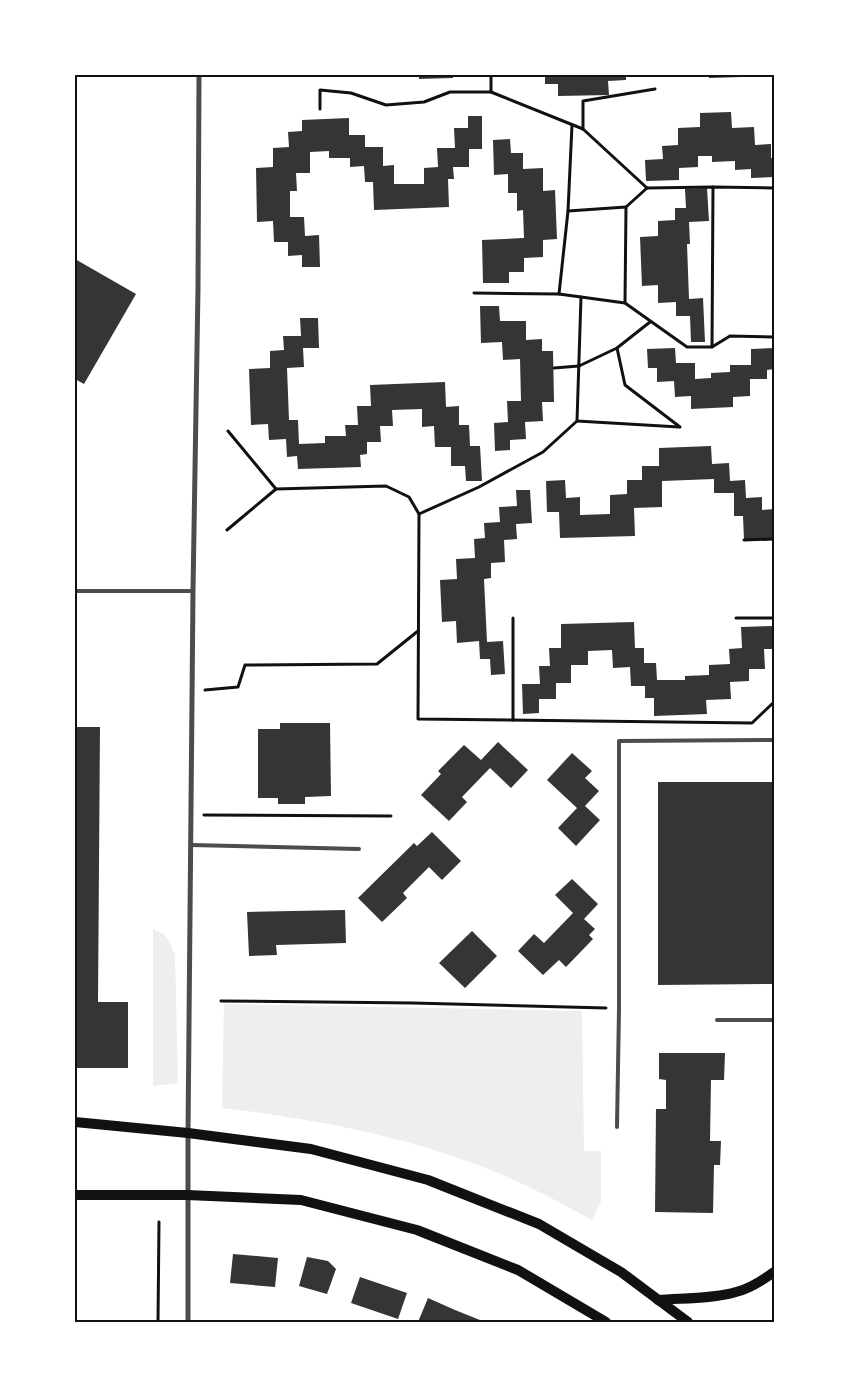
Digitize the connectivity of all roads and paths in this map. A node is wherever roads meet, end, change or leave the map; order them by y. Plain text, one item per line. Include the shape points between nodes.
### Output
1 (199, 75) edge
2 (491, 75) edge
3 (655, 90) dead end
4 (491, 92) junction
5 (320, 108) dead end
6 (572, 125) junction
7 (582, 129) junction
8 (713, 187) junction
9 (647, 188) junction
10 (774, 188) edge
11 (626, 207) junction
12 (568, 211) junction
13 (474, 293) dead end
14 (559, 294) junction
15 (580, 297) junction
16 (625, 303) junction
17 (650, 322) junction
18 (774, 337) edge
19 (712, 347) junction
20 (617, 348) junction
21 (579, 366) junction
22 (554, 368) dead end
23 (577, 421) junction
24 (228, 431) dead end
25 (276, 489) junction
26 (419, 514) junction
27 (227, 530) dead end
28 (774, 539) edge
29 (744, 540) dead end
30 (193, 591) junction
31 (75, 592) edge
32 (513, 618) dead end
33 (736, 618) dead end
34 (774, 618) edge
35 (418, 631) junction
36 (192, 690) junction
37 (774, 702) edge
38 (513, 720) junction
39 (774, 740) edge
40 (191, 815) junction
41 (391, 816) dead end
42 (191, 845) junction
43 (359, 848) dead end
44 (221, 1001) dead end
45 (619, 1009) junction
46 (717, 1020) dead end
47 (774, 1020) edge
48 (75, 1122) edge
49 (617, 1127) dead end
50 (188, 1133) junction
51 (75, 1194) edge
52 (188, 1195) junction
53 (159, 1222) dead end
54 (774, 1272) edge
55 (658, 1300) junction
56 (158, 1322) edge
57 (188, 1322) edge
58 (606, 1322) edge
59 (688, 1322) edge

1 - 30 street
2 - 4 path
3 - 7 path via 583,101
4 - 5 path via 450,92 424,102 386,105 351,93 320,90
4 - 6 path
6 - 7 path
6 - 12 path
7 - 9 path
8 - 9 path
8 - 10 path
8 - 19 path
9 - 11 path
11 - 12 path
11 - 16 path
12 - 14 path
13 - 14 path
14 - 15 path
15 - 16 path
15 - 21 path
16 - 17 path
17 - 19 path via 687,346
17 - 20 path
18 - 19 path via 730,336
20 - 21 path
20 - 23 path via 625,385 680,427
21 - 22 path
21 - 23 path
23 - 26 path via 543,452 479,487
24 - 25 path
25 - 26 path via 386,486 409,496
25 - 27 path
26 - 35 path
28 - 29 path
30 - 31 lane
30 - 36 street
32 - 38 path
33 - 34 path
35 - 36 path via 377,664 245,665 238,687
35 - 38 path via 418,719
36 - 40 street
37 - 38 path via 752,723
39 - 45 lane via 619,741
40 - 41 path
40 - 42 street
42 - 43 lane
42 - 50 street
44 - 45 path
45 - 49 lane
46 - 47 lane
48 - 50 main road
50 - 52 street
50 - 55 main road via 311,1149 428,1180 539,1224 621,1272
51 - 52 main road
52 - 57 street
52 - 58 main road via 301,1200 417,1230 518,1270
53 - 56 path
54 - 55 main road via 737,1292
55 - 59 main road

